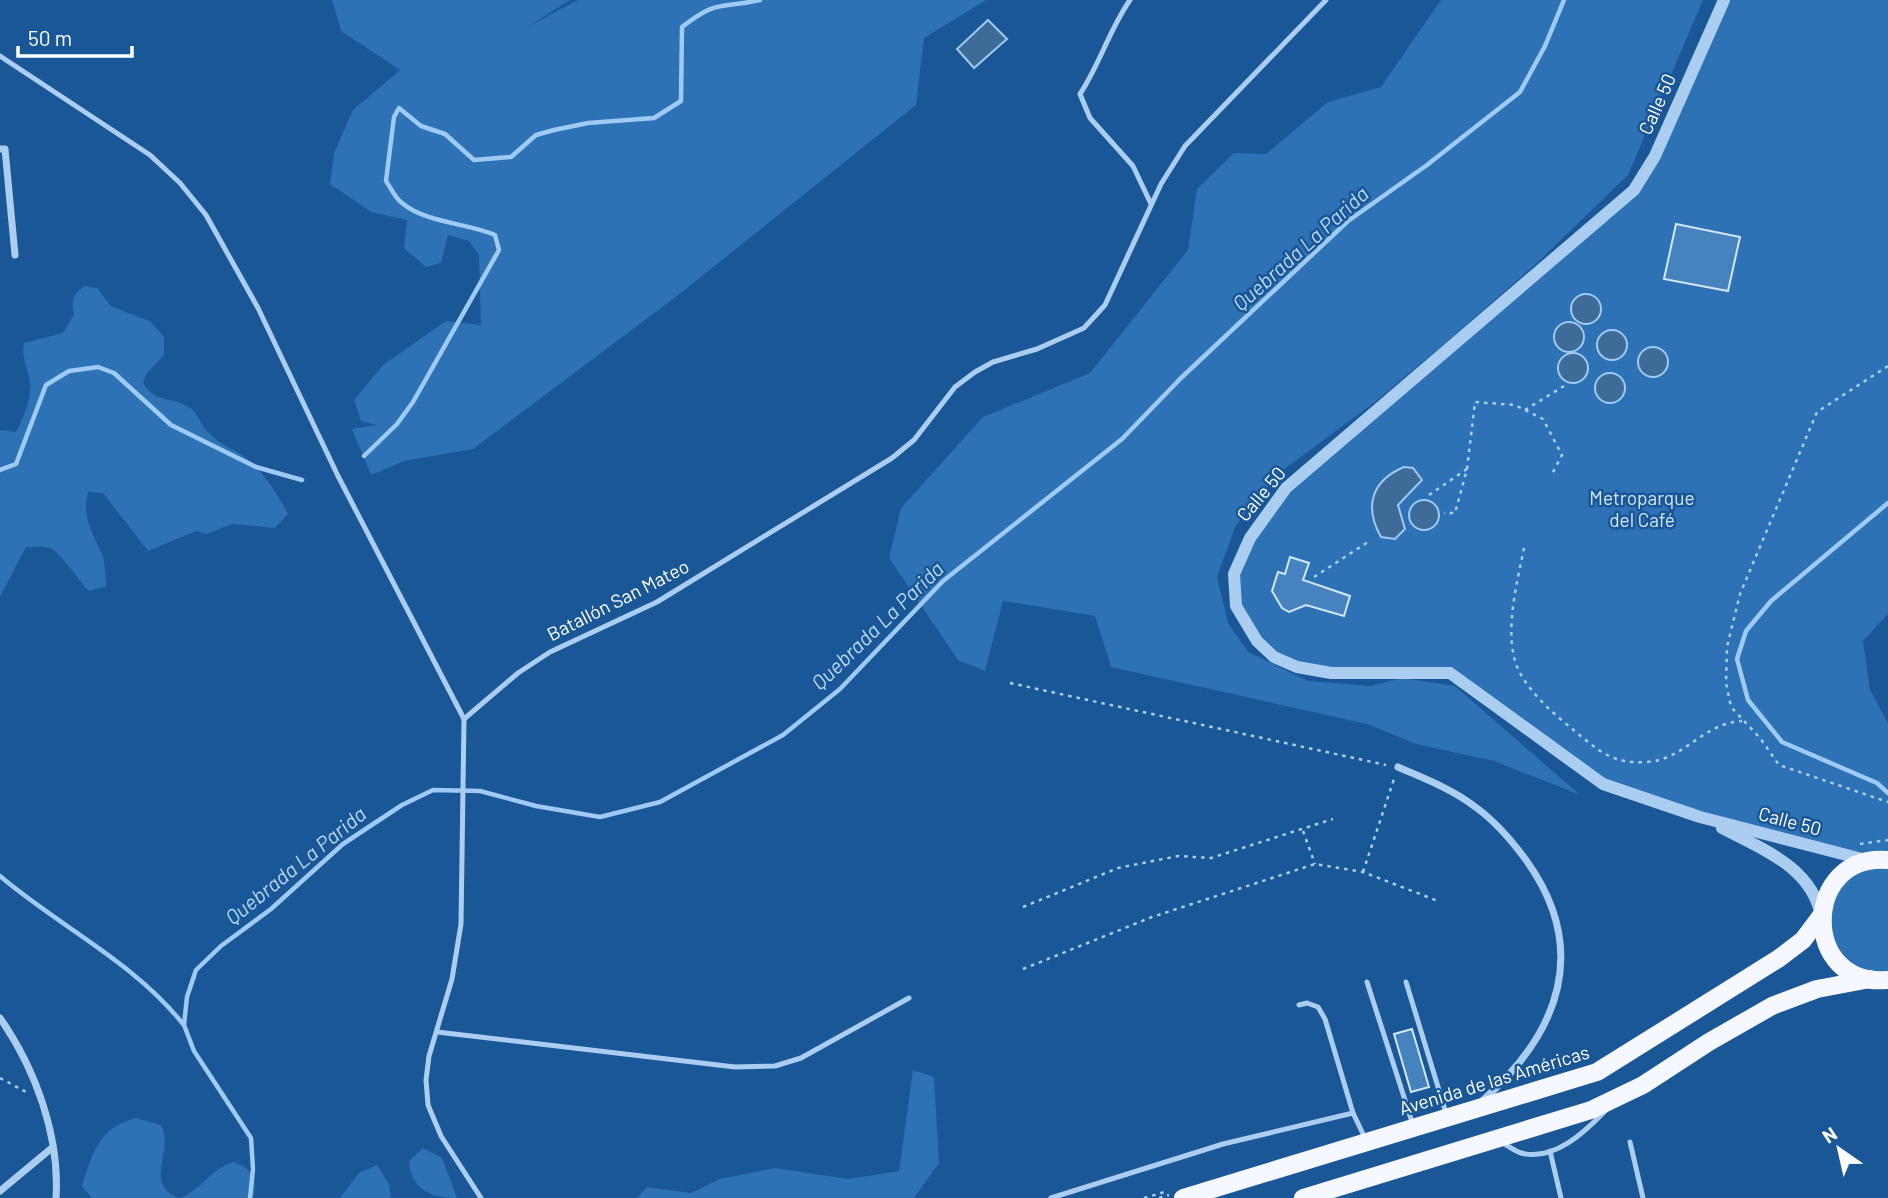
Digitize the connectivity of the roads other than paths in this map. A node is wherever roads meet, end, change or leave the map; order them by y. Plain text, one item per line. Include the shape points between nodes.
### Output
1 (1130, 0) edge
2 (1326, 0) edge
3 (1724, 0) edge
4 (0, 56) edge
5 (0, 149) edge
6 (1151, 204) junction
7 (15, 255) dead end
8 (464, 719) junction
9 (1398, 767) road end
10 (1700, 817) junction
11 (1879, 861) edge
12 (1821, 916) junction
13 (1879, 979) edge
14 (1367, 982) dead end
15 (1406, 982) dead end
16 (909, 998) dead end
17 (1298, 1005) dead end
18 (0, 1018) edge
19 (437, 1032) junction
20 (1426, 1051) junction
21 (1419, 1052) dead end
22 (1401, 1058) dead end
23 (1392, 1060) junction
24 (1511, 1076) junction
25 (1528, 1093) junction
26 (1616, 1100) junction
27 (1475, 1108) junction
28 (1353, 1113) junction
29 (1447, 1116) junction
30 (1414, 1127) junction
31 (1495, 1139) junction
32 (1366, 1141) junction
33 (1630, 1142) dead end
34 (53, 1147) junction
35 (1550, 1151) junction
36 (0, 1191) edge
37 (1309, 1197) edge
38 (56, 1198) edge
39 (481, 1198) edge
40 (1051, 1198) edge
41 (1183, 1198) edge
42 (1561, 1198) edge
43 (1643, 1198) edge

1 - 6 lane via 1080,94 1090,118 1133,166
2 - 6 lane, Batallón San Mateo via 1200,129 1172,165
3 - 10 street, Calle 50 via 1655,156 1634,190 1286,488 1250,538 1234,575 1236,606 1257,641 1274,657 1331,673 1450,673 1603,785
4 - 8 lane via 158,162 206,215
5 - 7 street via 5,149
6 - 8 lane, Batallón San Mateo via 1105,305 1084,328 983,366 956,387 924,430 892,458 657,603 550,652
8 - 19 lane via 461,925
9 - 24 street via 1475,806 1513,842 1543,885 1555,912 1561,974 1534,1044
10 - 11 street, Calle 50
10 - 12 street, Calle 50 via 1791,867 1810,886
11 - 12 main road, Avenida de las Américas via 1857,865 1836,881
12 - 13 main road via 1825,940 1835,958 1851,972
12 - 25 main road, Avenida de las Américas via 1803,940 1778,959 1597,1072
13 - 26 main road via 1817,989 1772,1006
14 - 23 lane
15 - 20 lane
16 - 19 lane via 801,1058 775,1066 736,1067
17 - 28 lane via 1318,1007 1325,1019
18 - 34 street via 40,1097
19 - 39 lane via 427,1068 428,1105 448,1150
20 - 21 lane
20 - 29 lane
22 - 23 lane
23 - 30 lane
24 - 25 street via 1521,1092
24 - 27 street
25 - 27 main road, Avenida de las Américas
26 - 31 main road
26 - 35 lane via 1581,1136
27 - 29 main road, Avenida de las Américas
28 - 32 lane
28 - 40 lane via 1223,1144
29 - 30 main road, Avenida de las Américas
30 - 32 main road, Avenida de las Américas
31 - 35 lane via 1521,1153
31 - 37 main road
32 - 41 main road, Avenida de las Américas
33 - 43 lane
34 - 36 street
34 - 38 street
35 - 42 lane

